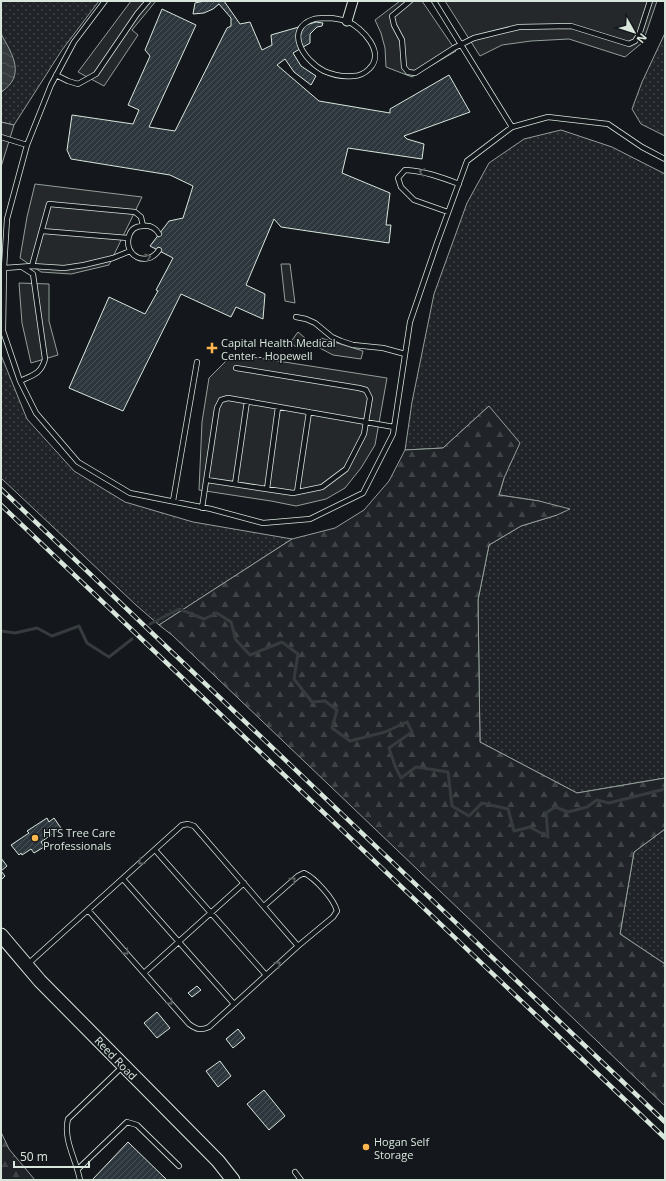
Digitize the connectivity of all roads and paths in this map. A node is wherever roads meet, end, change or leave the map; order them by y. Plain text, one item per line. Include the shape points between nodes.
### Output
1 (105, 1) edge
2 (148, 1) edge
3 (352, 1) edge
4 (410, 1) edge
5 (434, 1) edge
6 (650, 1) edge
7 (347, 21) junction
8 (461, 44) junction
9 (56, 75) junction
10 (512, 126) junction
11 (1, 137) edge
12 (27, 145) junction
13 (665, 159) edge
14 (459, 184) junction
15 (448, 212) junction
16 (143, 226) junction
17 (42, 231) junction
18 (159, 234) dead end
19 (128, 238) junction
20 (130, 250) junction
21 (159, 250) dead end
22 (32, 266) junction
23 (22, 267) junction
24 (4, 268) junction
25 (296, 317) dead end
26 (405, 354) junction
27 (197, 362) dead end
28 (236, 368) dead end
29 (20, 381) junction
30 (247, 401) junction
31 (278, 407) junction
32 (309, 412) junction
33 (366, 422) junction
34 (394, 427) junction
35 (207, 480) junction
36 (235, 484) junction
37 (267, 489) junction
38 (297, 492) junction
39 (173, 502) junction
40 (202, 508) junction
41 (155, 850) junction
42 (123, 879) junction
43 (244, 883) junction
44 (264, 906) junction
45 (88, 910) junction
46 (211, 913) junction
47 (1, 935) edge
48 (179, 942) junction
49 (298, 946) junction
50 (26, 966) junction
51 (144, 973) junction
52 (266, 975) junction
53 (234, 1004) junction
54 (124, 1066) junction
55 (179, 1166) dead end
56 (78, 1169) junction
57 (295, 1172) dead end
58 (80, 1180) edge
59 (233, 1180) edge
60 (301, 1180) edge

1 - 9 lane via 74,42
2 - 9 lane via 96,74 78,84
3 - 7 street
4 - 8 lane via 392,16 402,40 404,67 408,72 415,73
5 - 8 lane
6 - 8 lane via 639,35 629,44 571,26 519,27 474,38
7 - 7 lane via 332,18 315,19 304,24 297,35 298,44 310,60 322,70 346,77 364,74 376,58 368,38
8 - 10 lane
9 - 12 lane
10 - 13 lane via 548,117 608,124 642,148
10 - 14 lane via 467,162
11 - 12 lane
12 - 24 lane via 7,218
14 - 15 lane
14 -> 15 lane via 417,171 405,170 398,178 401,187 414,200
15 - 26 lane via 410,322
16 - 17 lane via 141,217 135,212 49,204
16 - 18 lane via 153,227
16 - 19 lane via 133,229
17 - 19 lane
17 - 22 lane
19 - 20 lane
20 -> 21 lane via 133,255 143,259 154,256
20 - 22 lane via 113,258 71,267
22 - 23 lane
23 - 24 lane
23 - 29 lane via 34,274 45,359 43,367 36,374
24 - 29 lane via 3,331
25 - 26 lane via 315,322 332,337 341,341
26 - 34 lane
27 - 39 lane
28 - 33 lane via 366,390 370,398
29 - 39 lane via 36,413 78,462 130,493
30 - 31 lane
30 - 35 lane via 228,398 221,400 217,408
30 - 36 lane
31 - 32 lane
31 - 37 lane
32 - 33 lane
32 - 38 lane
33 - 34 lane
33 - 38 lane via 364,434 346,469 322,487
34 - 40 lane via 393,434 363,493 310,519 263,523
35 - 36 lane
35 - 40 lane
36 - 37 lane
37 - 38 lane
39 - 40 lane
41 -> 42 lane
41 - 43 lane via 182,825 194,826
41 - 46 lane
42 - 45 lane
42 - 48 lane
43 - 44 lane
43 - 46 lane
44 - 49 lane
44 -> 49 lane via 304,873 312,876 336,904 337,911 333,917
45 - 50 lane
45 -> 51 lane
46 - 48 lane
46 - 52 lane
47 - 50 street, Reed Road
48 - 51 lane
48 - 53 lane
52 -> 49 lane
50 - 54 street, Reed Road
51 -> 53 lane via 196,1029 202,1030 209,1026
52 - 53 lane
54 - 56 lane via 68,1119 67,1137
54 - 59 street, Reed Road via 218,1161
55 - 56 lane via 137,1125 127,1122
56 - 58 lane
57 - 60 lane

